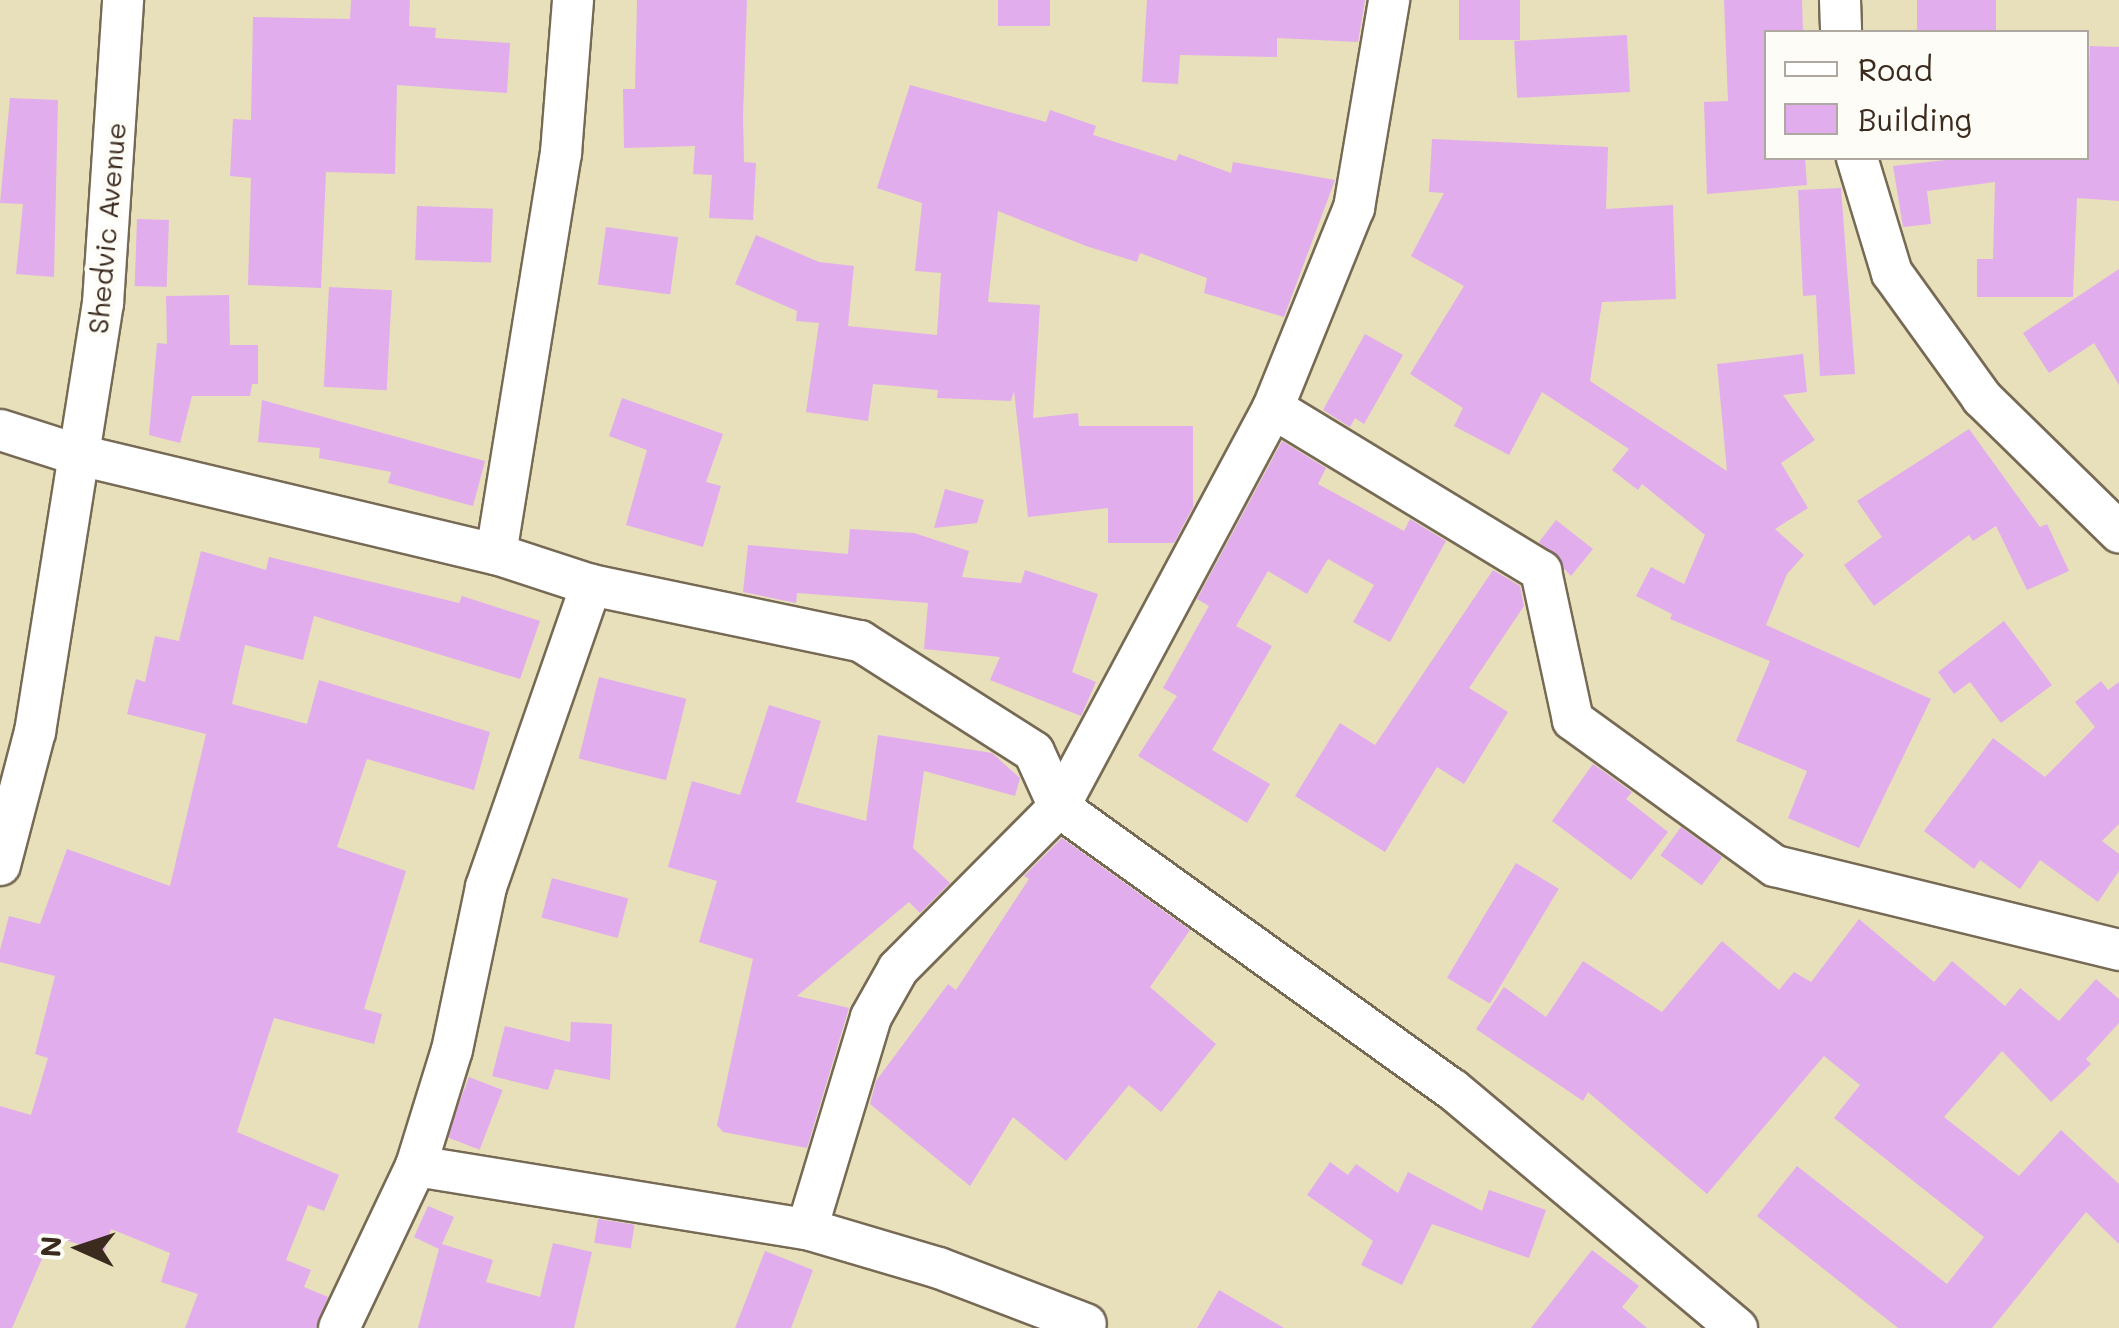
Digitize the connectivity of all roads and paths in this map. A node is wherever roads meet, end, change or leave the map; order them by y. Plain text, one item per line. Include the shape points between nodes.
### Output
1 (123, 0) edge
2 (573, 0) edge
3 (1389, 0) edge
4 (1840, 0) edge
5 (1841, 30) edge
6 (1858, 160) edge
7 (1272, 408) junction
8 (0, 430) edge
9 (75, 454) junction
10 (2119, 532) edge
11 (496, 554) junction
12 (590, 585) junction
13 (1059, 807) junction
14 (0, 866) edge
15 (2119, 950) edge
16 (416, 1166) junction
17 (806, 1229) junction
18 (1086, 1324) dead end
19 (339, 1328) edge
20 (1737, 1328) edge

1 - 9 street, Shedvic Avenue via 104,303
2 - 11 street via 561,153
3 - 7 street via 1354,208
4 - 5 street
6 - 10 street via 1892,273 1982,398
7 - 13 street
7 - 15 street via 1542,571 1573,720 1774,866
8 - 9 street
9 - 11 street
9 - 14 street, Shedvic Avenue via 35,732
11 - 12 street
12 - 13 street via 860,640 1034,752
12 - 16 street via 486,887 452,1050
13 - 17 street via 898,970 871,1017
13 - 20 street via 1452,1089
16 - 17 street
16 - 19 street
17 - 18 street via 939,1268

